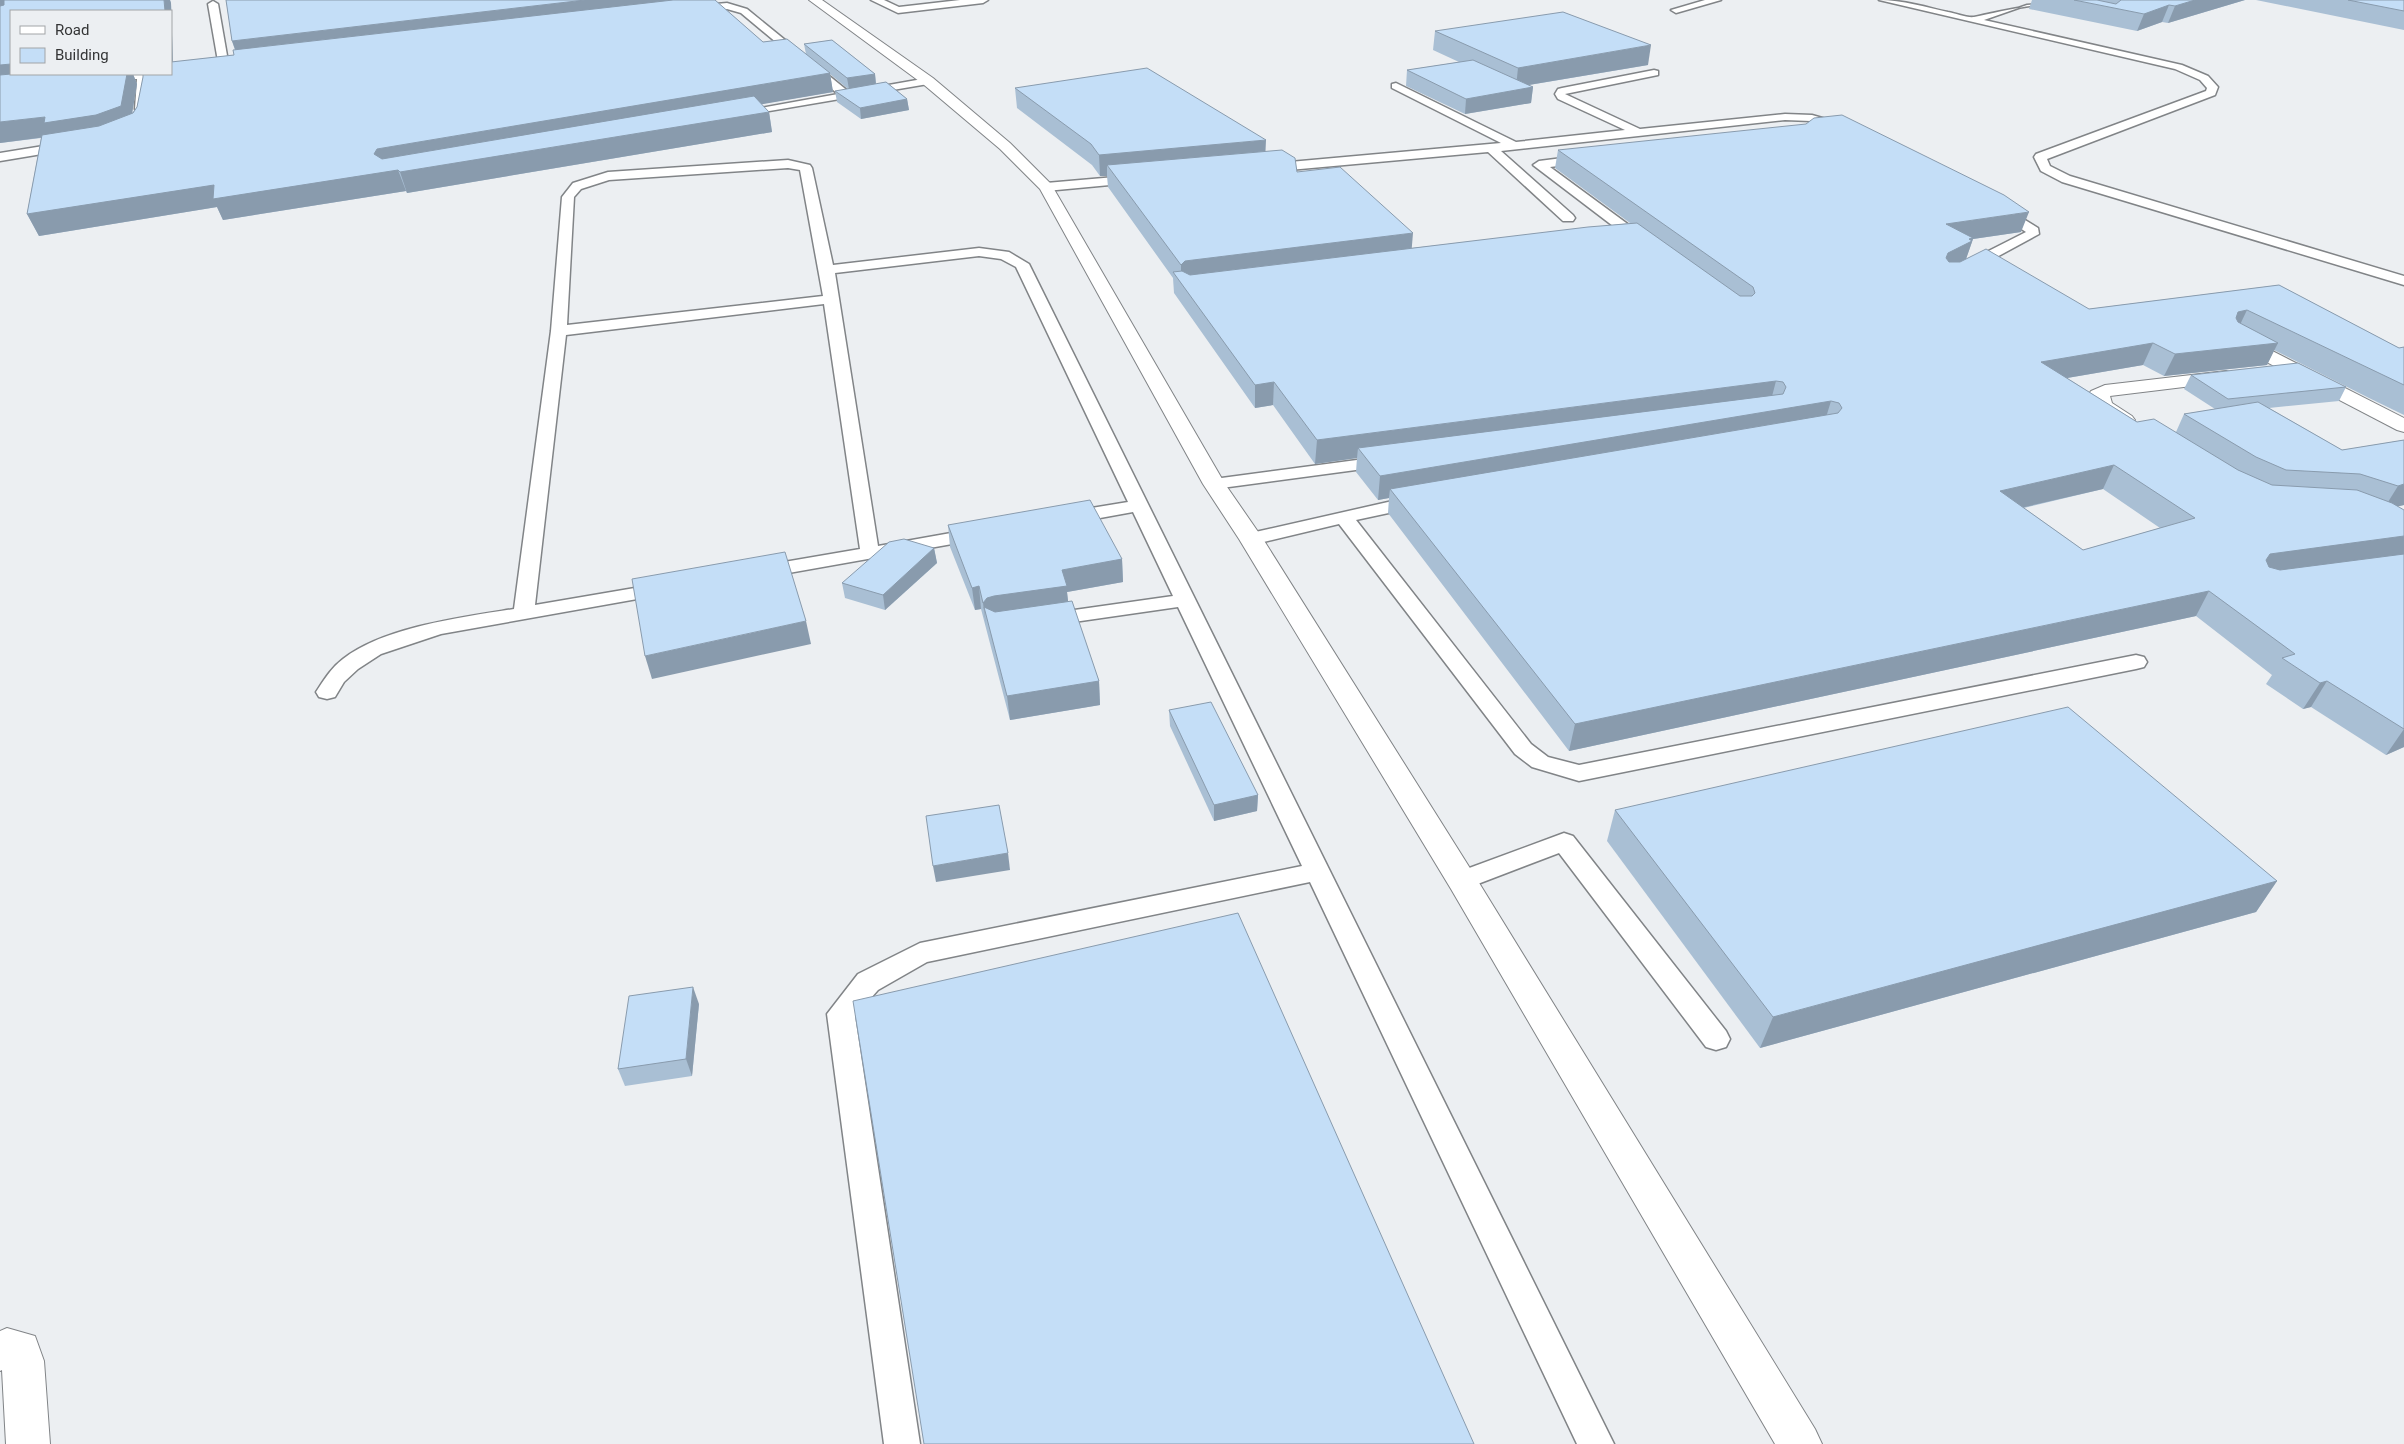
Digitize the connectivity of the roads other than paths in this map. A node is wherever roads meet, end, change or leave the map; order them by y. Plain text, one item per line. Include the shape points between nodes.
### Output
1 (815, 0) edge
2 (876, 0) edge
3 (983, 0) edge
4 (1716, 0) edge
5 (1884, 0) edge
6 (213, 4) dead end
7 (2075, 9) dead end
8 (682, 10) edge
9 (1676, 10) dead end
10 (1974, 20) junction
11 (224, 67) edge
12 (1654, 73) dead end
13 (115, 75) edge
14 (141, 75) edge
15 (94, 78) edge
16 (928, 81) junction
17 (1396, 86) dead end
18 (847, 96) junction
19 (730, 116) edge
20 (1785, 116) junction
21 (140, 123) edge
22 (1637, 131) junction
23 (1806, 132) edge
24 (1860, 132) edge
25 (78, 145) edge
26 (1513, 145) junction
27 (1491, 148) junction
28 (0, 157) edge
29 (1600, 158) edge
30 (1254, 169) edge
31 (1155, 178) edge
32 (1046, 187) junction
33 (1992, 203) edge
34 (1568, 218) dead end
35 (1636, 237) junction
36 (1618, 238) edge
37 (1652, 249) edge
38 (827, 270) junction
39 (1955, 274) edge
40 (2404, 281) edge
41 (831, 299) junction
42 (559, 331) junction
43 (2236, 339) edge
44 (2294, 369) junction
45 (2404, 426) edge
46 (2145, 433) edge
47 (1408, 458) edge
48 (1214, 484) junction
49 (1432, 499) edge
50 (1138, 506) junction
51 (1344, 517) junction
52 (1052, 521) edge
53 (995, 531) edge
54 (1252, 540) junction
55 (870, 553) junction
56 (745, 575) edge
57 (678, 586) edge
58 (1184, 600) junction
59 (524, 613) junction
60 (1027, 622) edge
61 (2136, 662) dead end
62 (327, 692) dead end
63 (1316, 872) junction
64 (1462, 881) junction
65 (1716, 1039) dead end
66 (0, 1351) edge
67 (28, 1444) edge
68 (902, 1444) edge
69 (1596, 1444) edge
70 (1800, 1444) edge

1 - 16 street
2 - 3 lane via 898,10
4 - 9 lane
5 - 10 lane
6 - 11 lane
7 - 10 lane via 2032,1
8 - 18 lane via 727,6 744,11
10 - 40 lane via 2178,67 2204,78 2213,87 2212,93 2040,157 2045,168 2066,179
12 - 22 lane via 1560,94
13 - 15 lane
14 - 21 lane via 146,76
16 - 18 lane
16 - 32 street via 1005,146
17 - 26 lane
18 - 19 lane
20 - 22 lane
20 - 23 lane
20 - 24 lane via 1818,119
22 - 26 lane
25 - 28 lane
26 - 27 lane
27 - 30 lane
27 - 34 lane
29 - 35 lane via 1539,165
31 - 32 lane
32 - 48 street
33 - 39 lane via 2033,231 2032,234
35 - 36 lane
35 - 37 lane
38 - 41 lane
38 - 42 lane via 806,168 788,164 608,176 577,186 568,197
38 - 50 lane via 979,252 1004,255 1022,264
41 - 42 lane
41 - 55 lane
42 - 59 lane
43 - 44 street
44 - 45 street
44 - 46 street via 2098,394 2098,400 2104,407
47 - 48 lane
48 - 54 street
49 - 51 lane
50 - 52 lane
50 - 58 lane
51 - 54 lane
51 - 61 lane via 1523,749 1540,762 1580,773
53 - 55 lane
54 - 64 street
55 - 56 lane
57 - 59 lane
58 - 60 lane
58 - 63 lane
59 - 62 lane via 437,628 374,649 350,664
63 - 68 lane via 920,953 868,982 841,1014
63 - 69 lane
64 - 65 lane via 1564,842
64 - 70 street
66 - 67 street via 6,1348 20,1350

